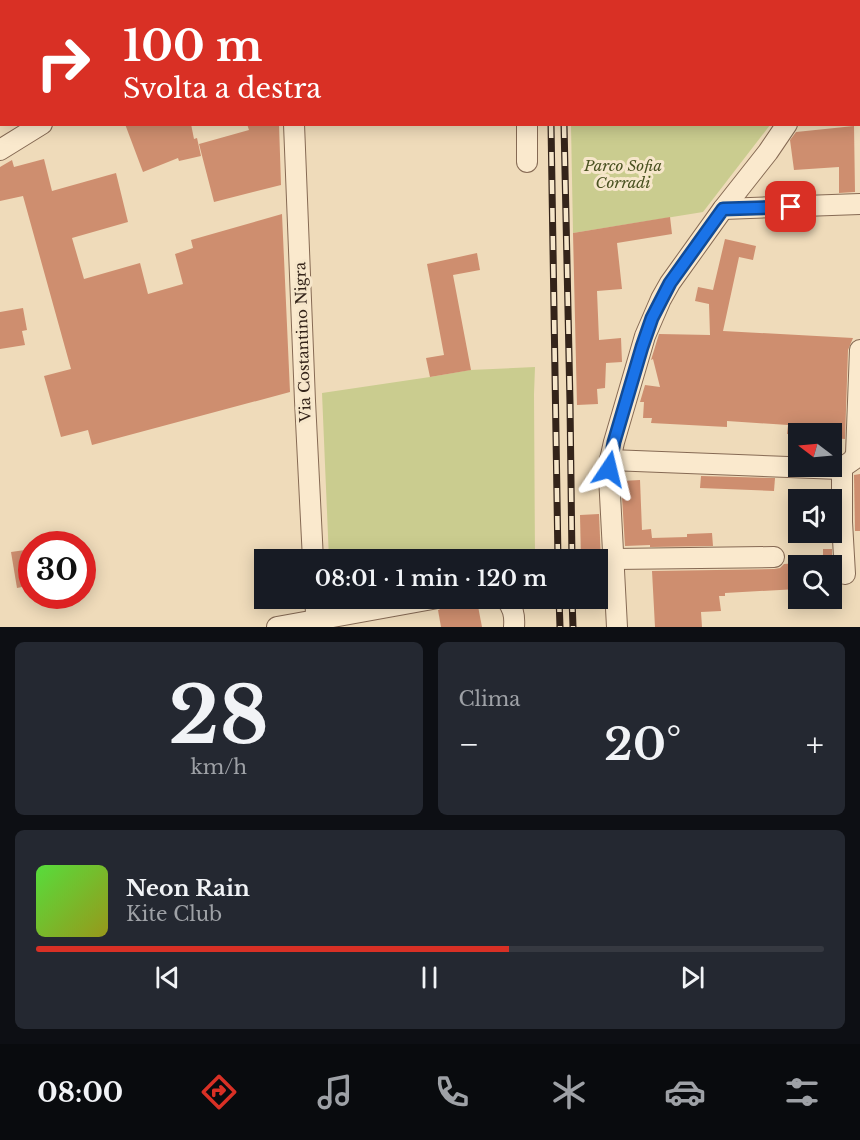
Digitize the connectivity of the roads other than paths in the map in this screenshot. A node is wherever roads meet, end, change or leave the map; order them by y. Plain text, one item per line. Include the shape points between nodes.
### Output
1 (39, 126) edge
2 (294, 126) edge
3 (527, 126) edge
4 (786, 126) edge
5 (0, 150) edge
6 (527, 162) dead end
7 (860, 204) edge
8 (723, 209) junction
9 (860, 350) edge
10 (610, 459) junction
11 (788, 467) edge
12 (842, 468) edge
13 (842, 477) edge
14 (312, 549) edge
15 (774, 557) dead end
16 (614, 559) junction
17 (845, 574) dead end
18 (385, 609) edge
19 (513, 609) edge
20 (317, 623) edge
21 (277, 627) edge
22 (514, 627) edge
23 (617, 627) edge

1 - 5 street
2 - 14 street, Via Costantino Nigra
3 - 6 street
4 - 8 street
7 - 8 street
8 - 10 street via 656,309
9 - 12 street via 856,454
10 - 11 street
10 - 16 street
13 - 17 street
15 - 16 street
16 - 23 street
18 - 20 street
19 - 22 street
20 - 21 street

